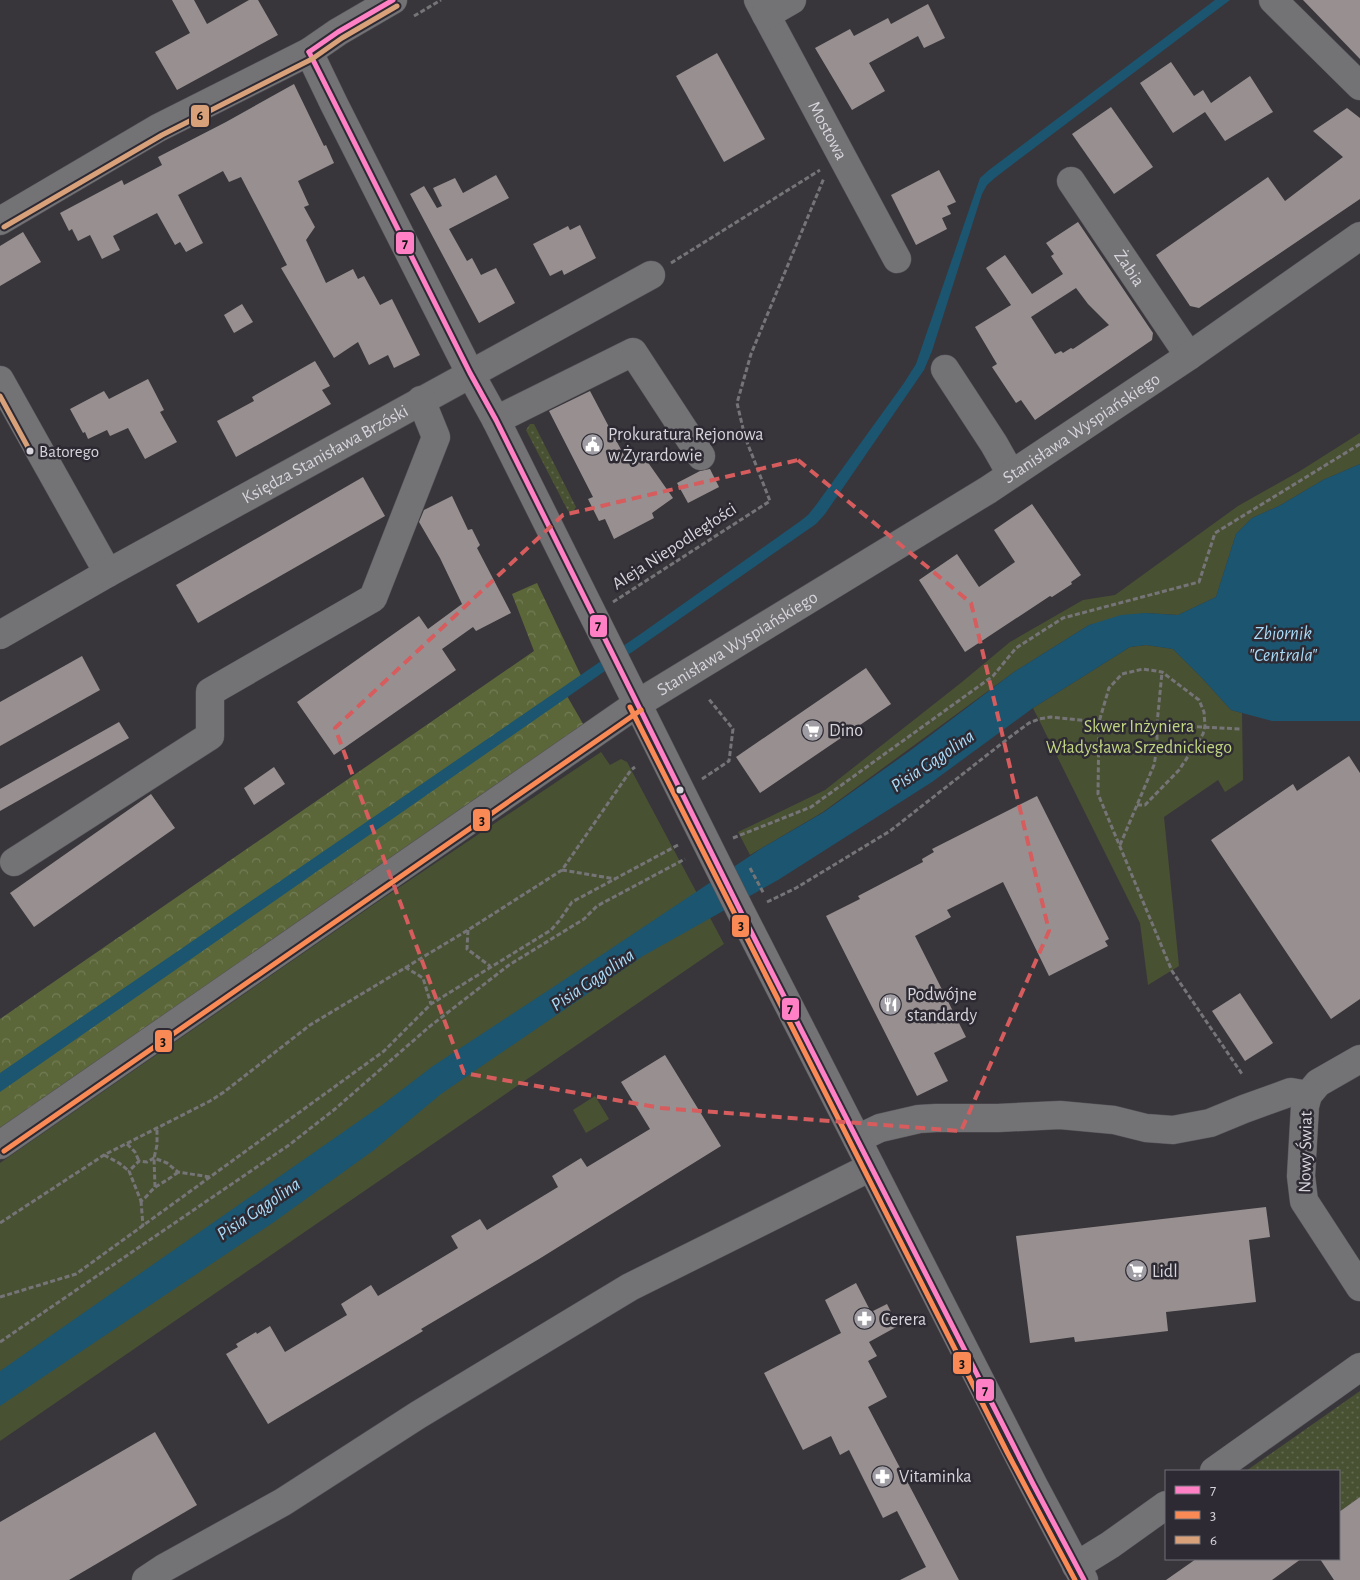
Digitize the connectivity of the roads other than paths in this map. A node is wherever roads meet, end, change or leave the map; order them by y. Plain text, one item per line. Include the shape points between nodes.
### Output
1 (393, 0) edge
2 (792, 0) edge
3 (1274, 1) edge
4 (762, 7) edge
5 (310, 52) junction
6 (1360, 86) edge
7 (1071, 181) dead end
8 (0, 221) edge
9 (1360, 236) edge
10 (897, 259) dead end
11 (651, 275) road end
12 (1189, 356) junction
13 (945, 369) dead end
14 (470, 373) junction
15 (0, 380) edge
16 (421, 400) junction
17 (496, 420) junction
18 (701, 456) dead end
19 (1011, 474) junction
20 (108, 573) junction
21 (0, 635) edge
22 (631, 692) junction
23 (14, 862) dead end
24 (1360, 1059) edge
25 (1308, 1095) junction
26 (857, 1139) junction
27 (0, 1145) edge
28 (871, 1167) junction
29 (1360, 1287) edge
30 (1360, 1367) edge
31 (1215, 1470) edge
32 (1165, 1506) edge
33 (1080, 1573) edge
34 (146, 1580) edge

1 - 5 street
2 - 4 street
3 - 6 street
4 - 10 street, Mostowa via 834,155
5 - 8 street via 158,128
5 - 14 street
7 - 12 street, Żabia
9 - 12 street, Stanisława Wyspiańskiego
11 - 14 street, Księdza Stanisława Brzóski
12 - 19 street, Stanisława Wyspiańskiego
13 - 19 street
14 - 16 street, Księdza Stanisława Brzóski
14 - 17 street
15 - 20 street
16 - 20 street, Księdza Stanisława Brzóski
16 - 23 street via 436,437 373,598 210,692 210,736
17 - 18 street via 633,352
17 - 22 street
19 - 22 street, Stanisława Wyspiańskiego
20 - 21 street, Księdza Stanisława Brzóski
22 - 26 street
22 - 27 street, Stanisława Wyspiańskiego
24 - 25 street, Nowy Świat via 1318,1082
25 - 26 street via 1291,1092 1210,1123 1173,1130 1060,1115 936,1118 880,1128
25 - 29 street, Nowy Świat via 1301,1176 1304,1201
26 - 28 street
28 - 33 street
28 - 34 street via 630,1287 418,1414 283,1502
30 - 31 street
32 - 33 street via 1110,1545

